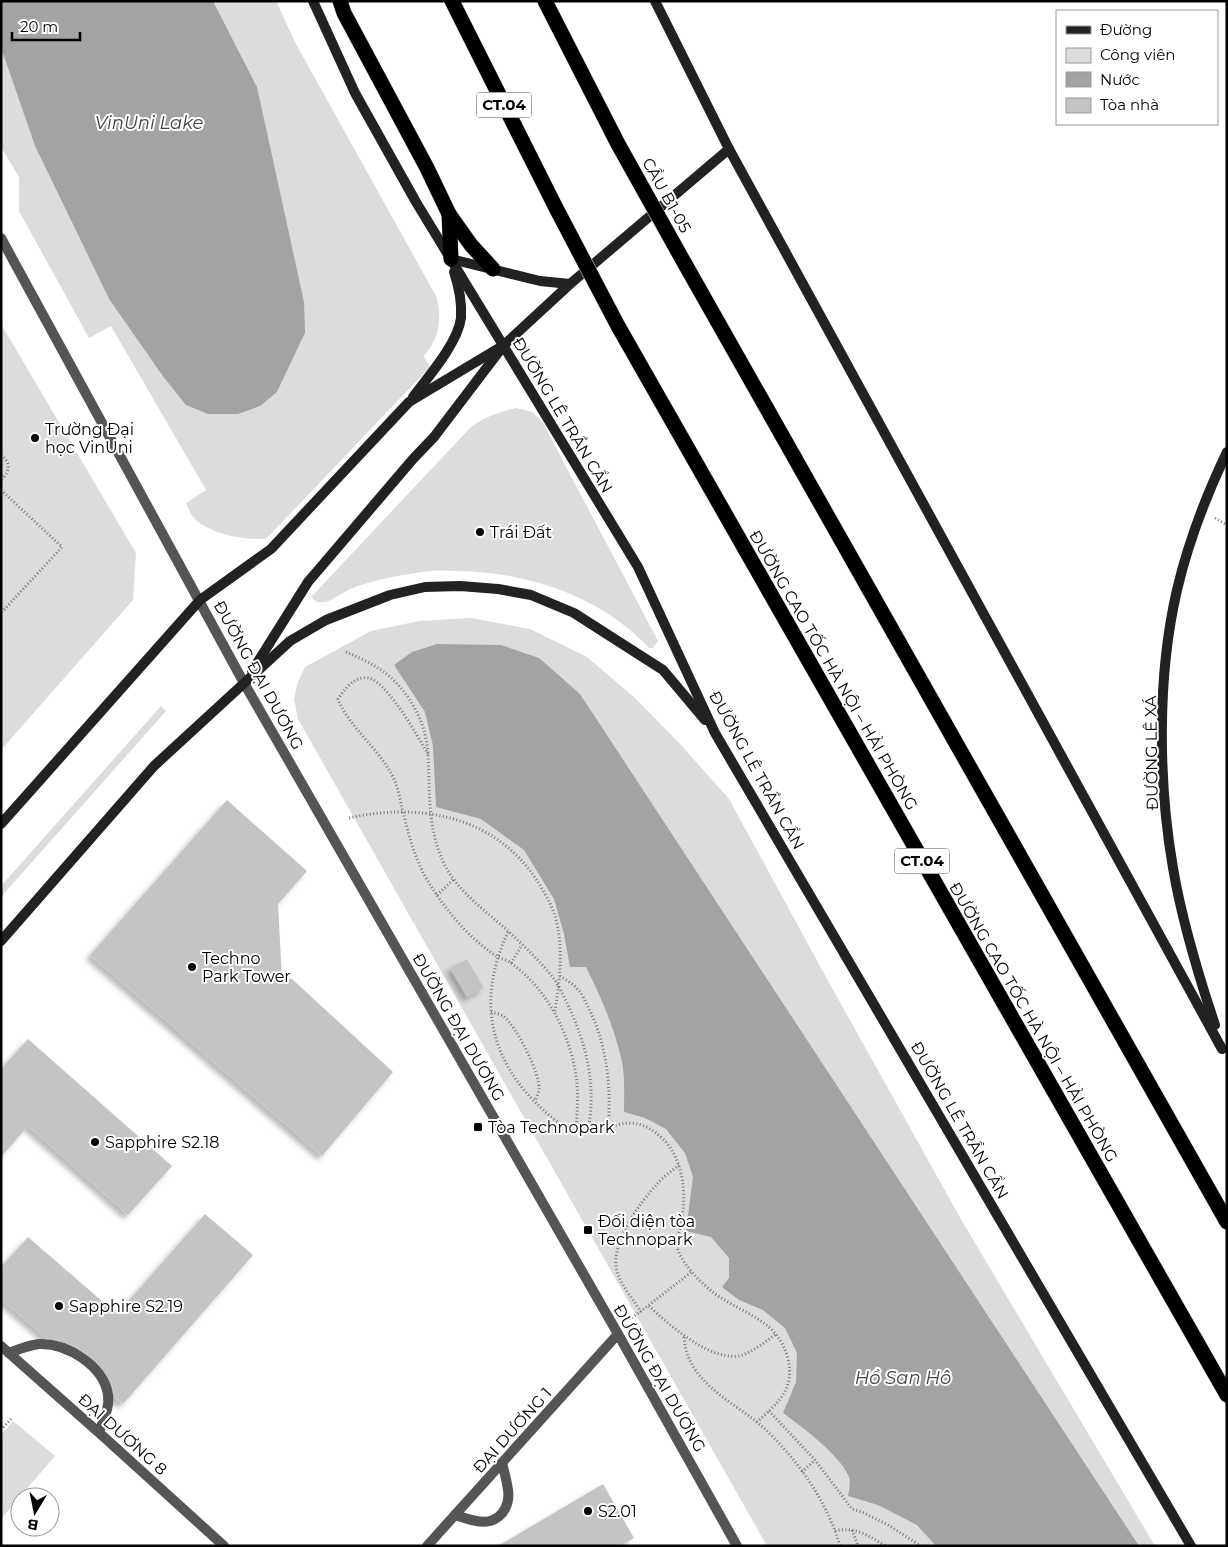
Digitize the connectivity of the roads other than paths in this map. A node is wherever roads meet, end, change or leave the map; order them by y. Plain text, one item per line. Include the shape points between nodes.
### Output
1 (313, 1) edge
2 (340, 1) edge
3 (452, 1) edge
4 (545, 1) edge
5 (654, 1) edge
6 (729, 148) junction
7 (449, 214) junction
8 (2, 239) edge
9 (451, 259) junction
10 (493, 269) junction
11 (570, 284) junction
12 (504, 345) junction
13 (409, 402) junction
14 (1227, 452) edge
15 (200, 600) junction
16 (244, 683) junction
17 (715, 733) junction
18 (1, 824) edge
19 (1, 942) edge
20 (1225, 1052) edge
21 (1227, 1222) edge
22 (618, 1334) junction
23 (5, 1349) edge
24 (1227, 1395) edge
25 (99, 1432) junction
26 (502, 1462) junction
27 (455, 1515) junction
28 (224, 1546) edge
29 (427, 1546) edge
30 (737, 1546) edge
31 (1192, 1546) edge

1 - 9 main road, ĐƯỜNG LÊ TRẦN CẨN via 355,93
2 - 7 highway
3 - 24 highway, ĐƯỜNG CAO TỐC HÀ NỘI – HẢI PHÒNG / CT.04, bridge via 618,326
4 - 21 highway, CẦU B1-05, bridge via 618,144 685,264
5 - 6 main road
6 - 11 main road
6 - 20 main road
7 - 9 highway
7 - 10 highway
8 - 15 street, ĐƯỜNG ĐẠI DƯƠNG
9 - 10 main road
9 - 12 main road, ĐƯỜNG LÊ TRẦN CẨN
9 - 13 main road via 460,294 461,319 454,339
10 - 11 main road via 540,281
11 - 12 main road
12 - 13 main road
12 - 16 main road via 434,437 308,582
12 - 17 main road, ĐƯỜNG LÊ TRẦN CẨN via 638,567
13 - 15 main road via 271,548
14 - 20 main road, ĐƯỜNG LÊ XÁ via 1198,519 1177,590 1166,659 1163,729 1165,801 1173,869 1204,993
15 - 16 street, ĐƯỜNG ĐẠI DƯƠNG
15 - 18 main road
16 - 17 main road via 290,641 326,620 390,595 425,587 498,589 531,596 574,613 609,634 663,670
16 - 19 main road via 154,766
16 - 22 street, ĐƯỜNG ĐẠI DƯƠNG
17 - 31 main road, ĐƯỜNG LÊ TRẦN CẨN
22 - 26 street, ĐẠI DƯƠNG 1
22 - 30 street, ĐƯỜNG ĐẠI DƯƠNG
23 - 25 street, ĐẠI DƯƠNG 8
23 - 25 street via 40,1344 64,1348 91,1365 104,1380 108,1395 108,1408
25 - 28 street, ĐẠI DƯƠNG 8
26 - 27 street, ĐẠI DƯƠNG 1
26 - 27 street via 508,1490 508,1503 503,1513 490,1521
27 - 29 street, ĐẠI DƯƠNG 1

